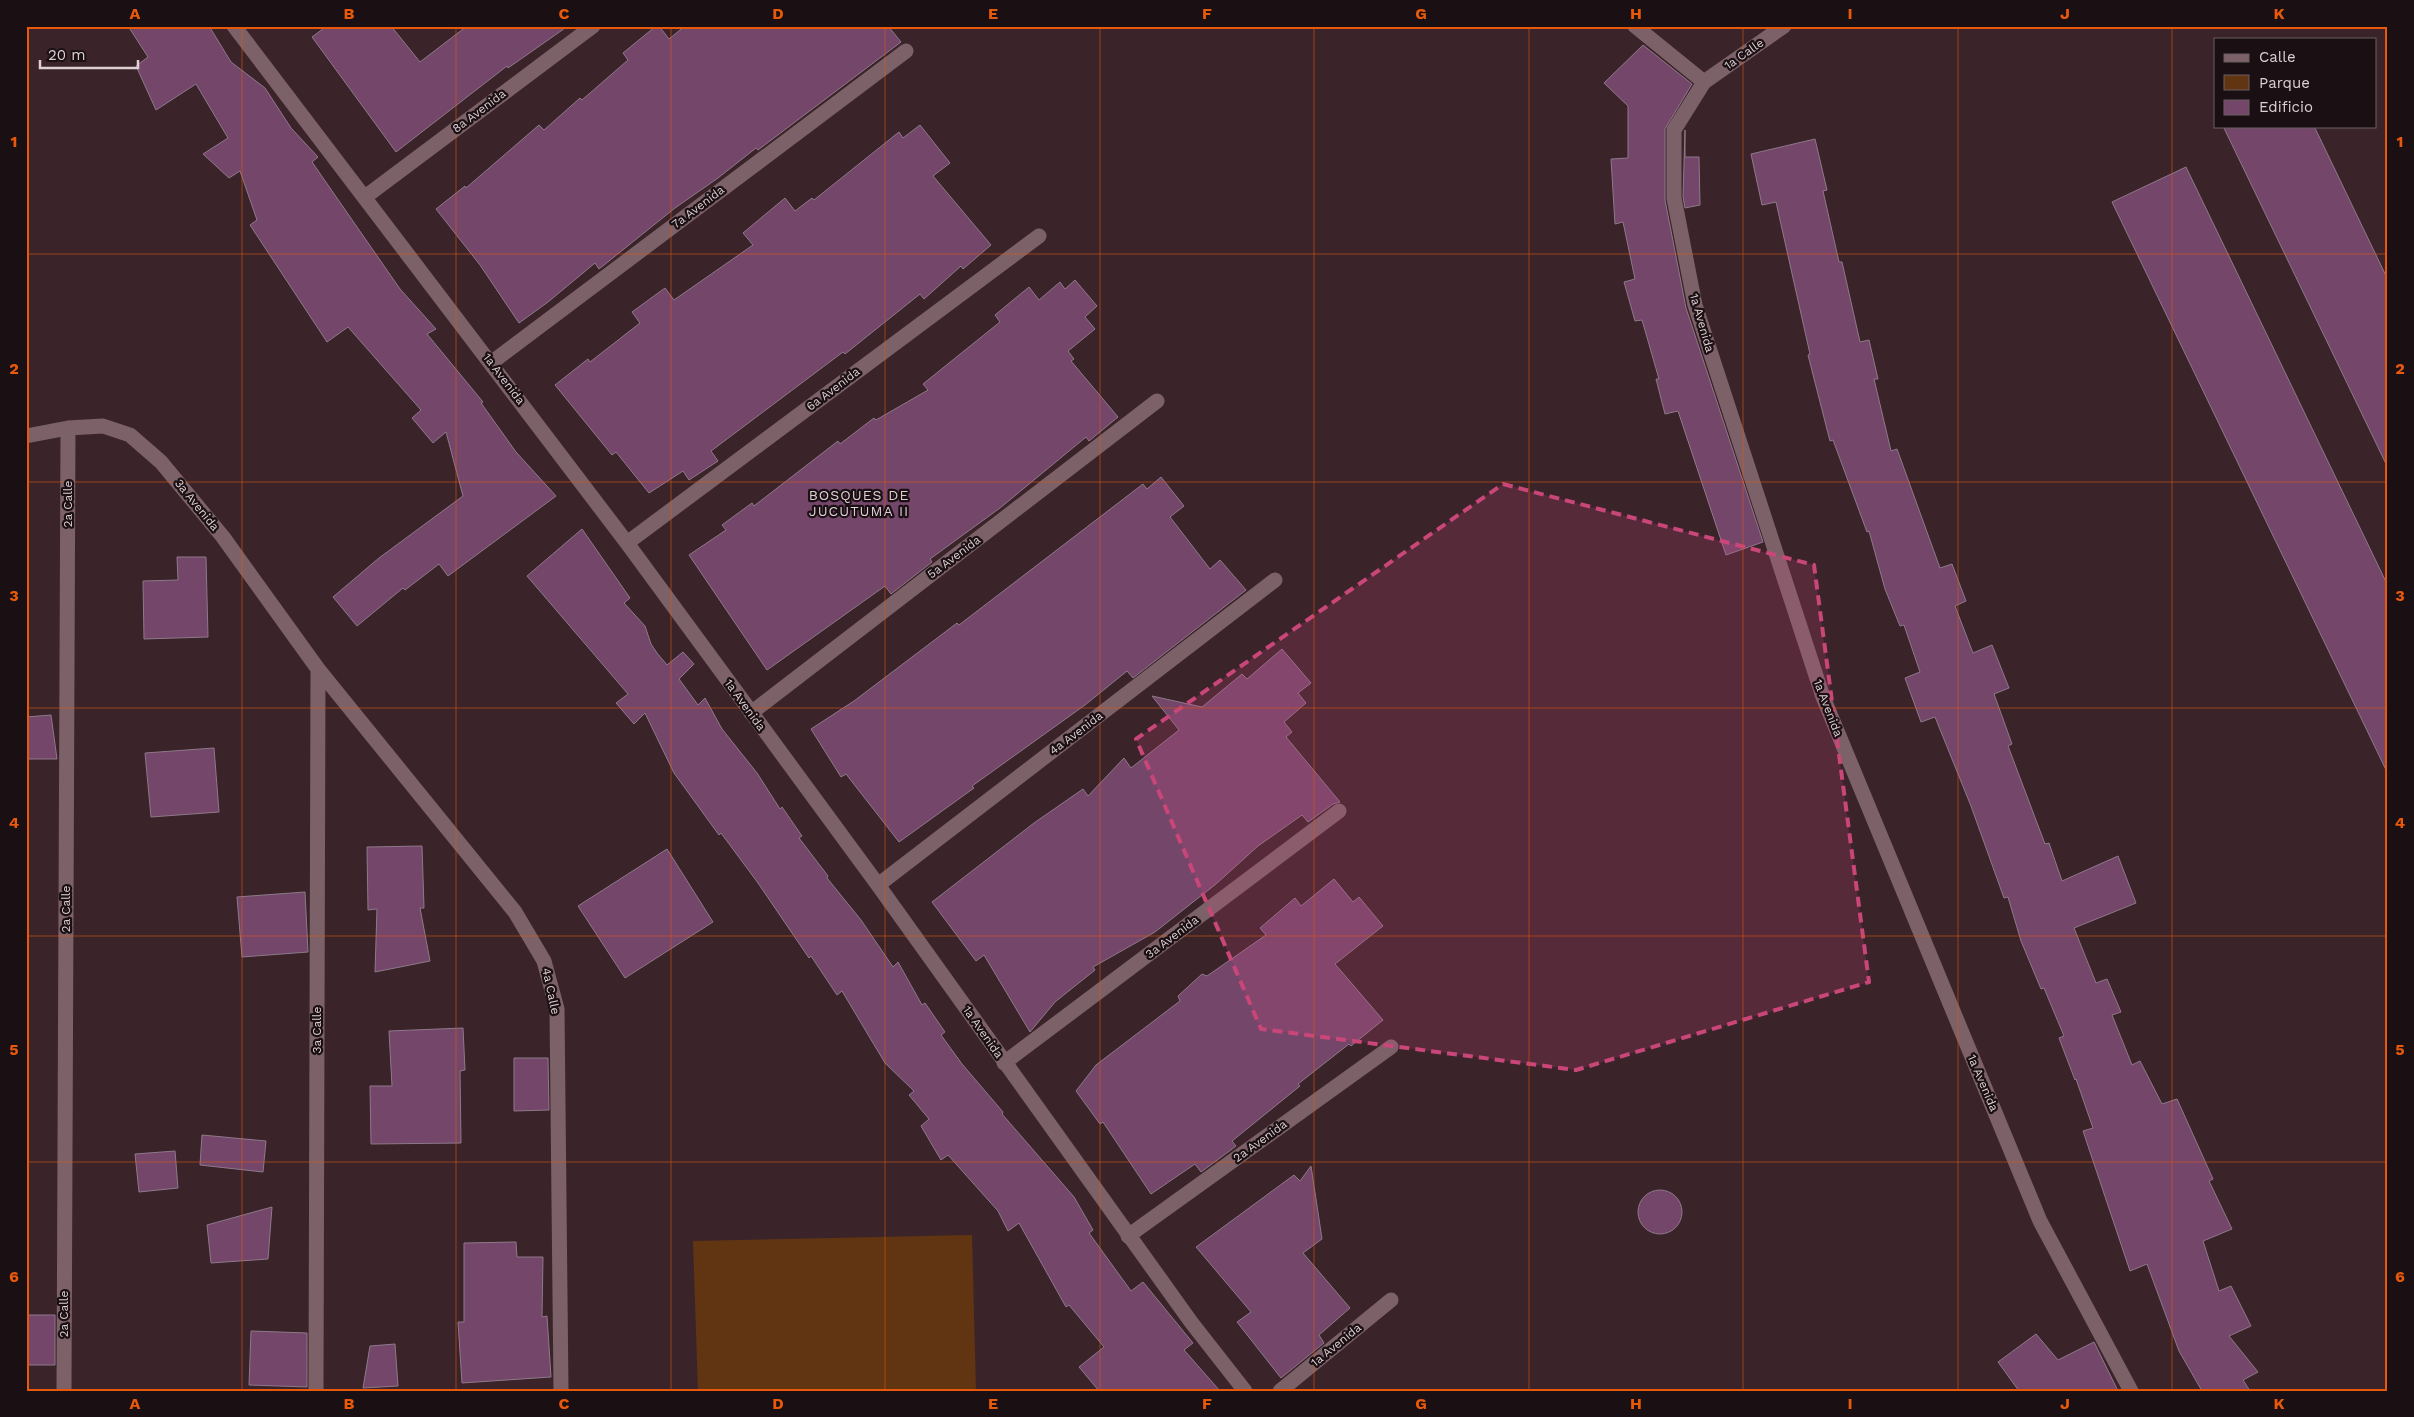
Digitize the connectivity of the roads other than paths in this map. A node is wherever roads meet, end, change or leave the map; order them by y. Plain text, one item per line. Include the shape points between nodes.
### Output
1 (234, 26) edge
2 (593, 26) edge
3 (1635, 26) edge
4 (1784, 26) edge
5 (906, 51) dead end
6 (1704, 82) junction
7 (365, 197) junction
8 (1039, 236) dead end
9 (491, 363) junction
10 (1157, 401) dead end
11 (68, 428) junction
12 (26, 436) edge
13 (627, 542) junction
14 (1275, 580) dead end
15 (318, 669) junction
16 (751, 713) junction
17 (1339, 811) dead end
18 (878, 885) junction
19 (1391, 1047) dead end
20 (1004, 1063) junction
21 (1128, 1236) junction
22 (1391, 1300) dead end
23 (64, 1391) edge
24 (316, 1391) edge
25 (561, 1391) edge
26 (1246, 1391) edge
27 (1280, 1391) edge
28 (2131, 1391) edge

1 - 7 street, 1a Avenida
2 - 7 street, 8a Avenida
3 - 6 street
4 - 6 street, 1a Calle
5 - 9 street, 7a Avenida
6 - 28 street, 1a Avenida via 1674,130 1674,198 1695,304 1820,688 2040,1221
7 - 9 street, 1a Avenida
8 - 13 street, 6a Avenida
9 - 13 street, 1a Avenida
10 - 16 street, 5a Avenida
11 - 12 street, 3a Avenida
11 - 15 street, 3a Avenida via 103,426 130,435 161,462 223,537
11 - 23 street, 2a Calle
13 - 16 street, 1a Avenida
14 - 18 street, 4a Avenida
15 - 24 street, 3a Calle
15 - 25 street, 4a Calle via 515,912 544,961 556,1009
16 - 18 street, 1a Avenida
17 - 20 street, 3a Avenida
18 - 20 street, 1a Avenida
19 - 21 street, 2a Avenida
20 - 21 street, 1a Avenida
21 - 26 street, 1a Avenida
22 - 27 street, 1a Avenida

